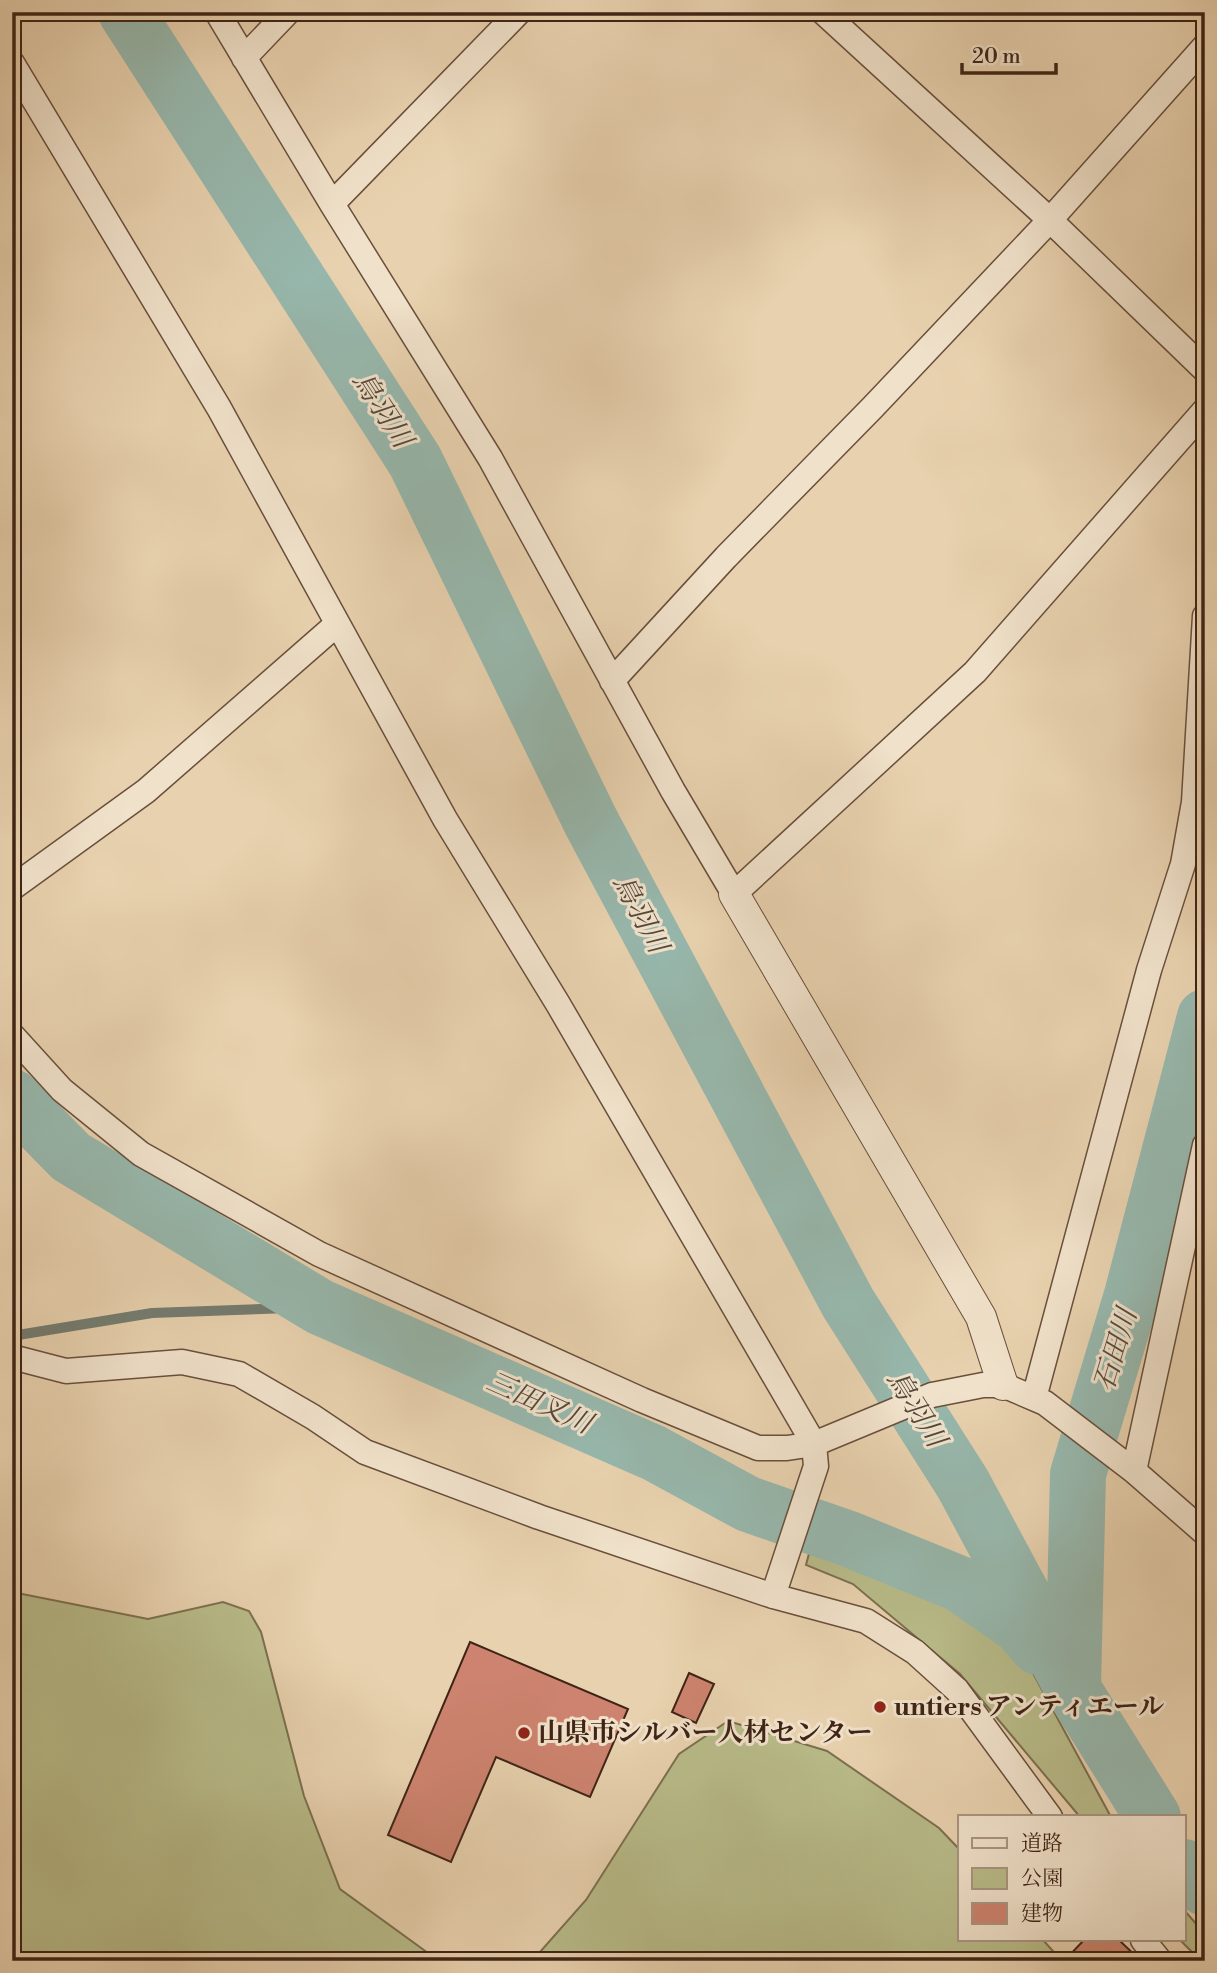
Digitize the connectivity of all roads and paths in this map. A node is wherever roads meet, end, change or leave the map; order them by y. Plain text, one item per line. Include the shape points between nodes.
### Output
1 (217, 12) edge
2 (288, 12) edge
3 (519, 12) edge
4 (823, 12) edge
5 (1205, 46) edge
6 (244, 58) junction
7 (12, 63) edge
8 (332, 204) junction
9 (1050, 220) junction
10 (1205, 370) edge
11 (1205, 410) edge
12 (1205, 617) edge
13 (337, 624) junction
14 (612, 681) junction
15 (12, 888) edge
16 (734, 894) junction
17 (12, 1035) edge
18 (1205, 1145) edge
19 (12, 1357) edge
20 (993, 1385) junction
21 (1039, 1401) junction
22 (815, 1455) junction
23 (1126, 1466) junction
24 (1205, 1533) edge
25 (776, 1587) junction
26 (1049, 1815) edge
27 (1144, 1941) edge
28 (1160, 1961) edge

1 - 6 street
2 - 6 street
3 - 8 street
4 - 9 street
5 - 9 street
6 - 8 street
7 - 13 street via 219,408
8 - 14 street via 490,458
9 - 10 street
9 - 14 street
11 - 16 street via 975,672
12 - 21 street via 1194,802 1183,864 1149,971
13 - 15 street via 146,791
13 - 22 street via 445,819 558,1004
14 - 16 street
16 - 20 street via 981,1317
17 - 22 street via 62,1090 141,1154 319,1254 758,1448 787,1448
18 - 23 street
19 - 25 street via 66,1371 182,1362 239,1374 365,1452 540,1517
20 - 21 street
20 - 22 street via 932,1395 844,1430
21 - 23 street
22 - 25 street
23 - 24 street
25 - 26 street via 866,1621 915,1652 957,1690
27 - 28 street

